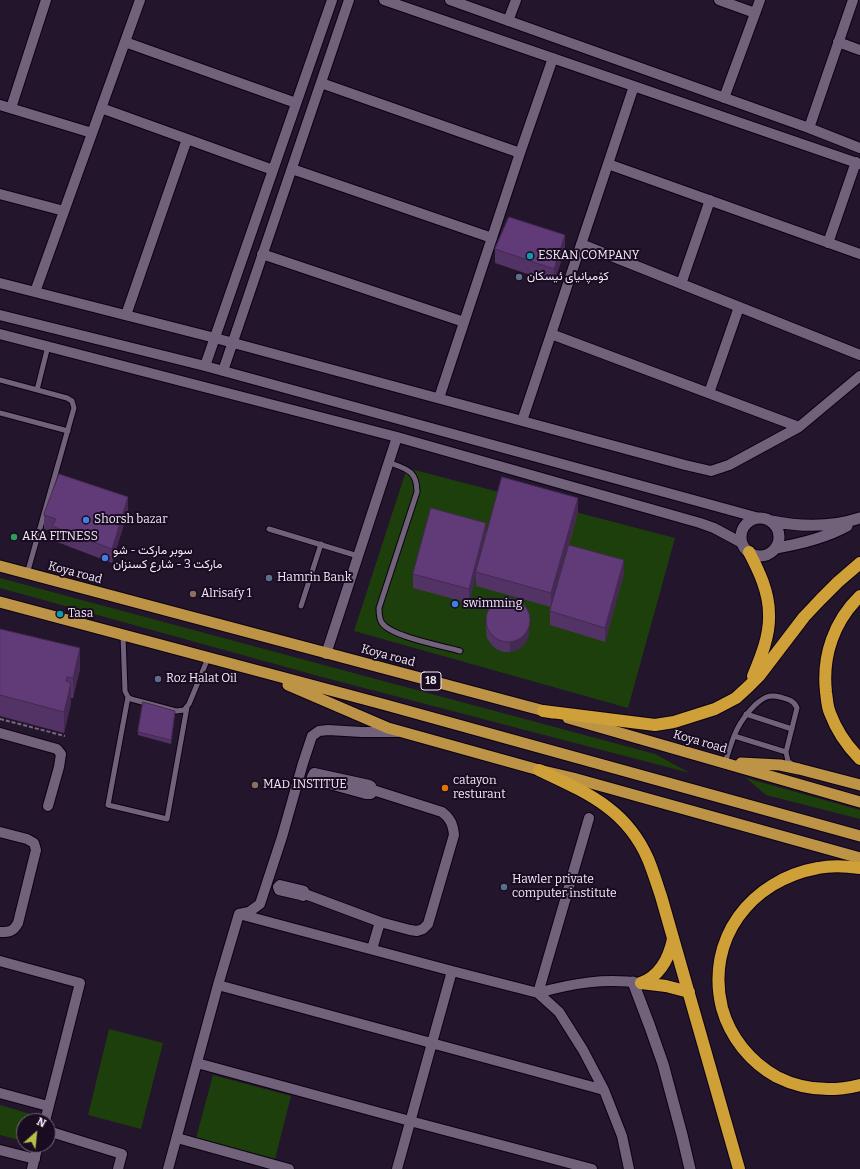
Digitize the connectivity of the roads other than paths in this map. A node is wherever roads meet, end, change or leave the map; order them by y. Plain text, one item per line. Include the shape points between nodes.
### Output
1 (46, 0) edge
2 (140, 0) edge
3 (332, 0) edge
4 (349, 0) edge
5 (384, 0) edge
6 (450, 0) edge
7 (516, 0) edge
8 (719, 0) edge
9 (760, 0) edge
10 (853, 0) edge
11 (755, 12) junction
12 (508, 21) junction
13 (125, 42) junction
14 (838, 42) junction
15 (860, 50) edge
16 (553, 58) junction
17 (321, 83) junction
18 (634, 86) junction
19 (724, 98) junction
20 (296, 103) junction
21 (0, 105) edge
22 (11, 108) junction
23 (101, 108) junction
24 (809, 128) junction
25 (92, 133) junction
26 (187, 140) junction
27 (860, 148) edge
28 (520, 153) junction
29 (858, 163) edge
30 (608, 164) junction
31 (292, 169) junction
32 (273, 170) junction
33 (0, 194) edge
34 (710, 200) junction
35 (64, 211) junction
36 (492, 238) junction
37 (828, 242) junction
38 (581, 244) junction
39 (262, 254) junction
40 (860, 254) edge
41 (0, 283) edge
42 (681, 284) junction
43 (35, 292) junction
44 (739, 307) junction
45 (0, 315) edge
46 (126, 315) junction
47 (464, 322) junction
48 (0, 334) edge
49 (551, 334) junction
50 (215, 338) junction
51 (232, 343) junction
52 (48, 346) junction
53 (860, 355) edge
54 (205, 366) junction
55 (223, 371) junction
56 (860, 376) edge
57 (0, 380) edge
58 (37, 390) junction
59 (709, 393) junction
60 (439, 398) junction
61 (0, 413) edge
62 (522, 421) junction
63 (799, 427) junction
64 (68, 431) junction
65 (397, 437) junction
66 (388, 462) junction
67 (759, 518) junction
68 (860, 518) edge
69 (771, 521) junction
70 (269, 529) dead end
71 (321, 544) junction
72 (746, 547) junction
73 (776, 548) junction
74 (358, 556) junction
75 (860, 563) edge
76 (0, 566) edge
77 (27, 574) junction
78 (860, 596) edge
79 (0, 602) edge
80 (301, 606) dead end
81 (123, 636) junction
82 (460, 650) dead end
83 (326, 654) junction
84 (208, 658) junction
85 (256, 671) junction
86 (749, 686) junction
87 (128, 697) junction
88 (187, 707) junction
89 (543, 711) junction
90 (746, 714) junction
91 (792, 729) junction
92 (402, 732) junction
93 (0, 733) edge
94 (734, 736) junction
95 (786, 752) junction
96 (860, 759) edge
97 (725, 763) junction
98 (799, 769) junction
99 (539, 770) junction
100 (860, 785) edge
101 (374, 790) junction
102 (860, 802) edge
103 (48, 806) dead end
104 (588, 818) dead end
105 (0, 832) edge
106 (860, 836) edge
107 (860, 858) edge
108 (860, 868) edge
109 (304, 894) dead end
110 (239, 914) junction
111 (380, 922) junction
112 (0, 932) edge
113 (673, 939) junction
114 (372, 949) junction
115 (0, 963) edge
116 (452, 971) junction
117 (637, 982) junction
118 (218, 985) junction
119 (689, 992) junction
120 (538, 993) junction
121 (432, 1044) junction
122 (197, 1063) junction
123 (860, 1085) edge
124 (604, 1090) junction
125 (0, 1093) edge
126 (48, 1106) junction
127 (47, 1113) edge
128 (410, 1121) junction
129 (56, 1133) edge
130 (177, 1138) junction
131 (0, 1150) edge
132 (36, 1153) edge
133 (33, 1164) edge
134 (118, 1169) edge
135 (168, 1169) edge
136 (289, 1169) edge
137 (397, 1169) edge
138 (592, 1169) edge
139 (630, 1169) edge
140 (690, 1169) edge
141 (739, 1169) edge

1 - 22 street
2 - 13 street
3 - 20 street
4 - 17 street
5 - 16 street
6 - 12 street
7 - 12 street
8 - 11 street
9 - 11 street
10 - 14 street
11 - 19 street
12 - 19 street
13 - 20 street
13 - 23 street
14 - 15 street
14 - 24 street
16 - 18 street
16 - 28 street
17 - 28 street
17 - 31 street
18 - 29 street
18 - 30 street
19 - 24 street
20 - 32 street
21 - 22 street
22 - 25 street
23 - 25 street
23 - 26 street
24 - 27 street
25 - 35 street
26 - 32 street
26 - 46 street
28 - 36 street
29 - 37 street
30 - 34 street
30 - 38 street
31 - 36 street
31 - 39 street
32 - 50 street
33 - 35 street
34 - 37 street
34 - 42 street
35 - 43 street
36 - 47 street
37 - 40 street
38 - 42 street
38 - 49 street
39 - 47 street
39 - 51 street
41 - 43 street
42 - 44 street
43 - 46 street
44 - 53 street
44 - 59 street
45 - 54 street
46 - 50 street
47 - 60 street
48 - 52 street
49 - 59 street
49 - 62 street
50 - 51 street
50 - 54 street
51 - 55 street
51 - 60 street
52 - 58 lane
52 - 65 street
54 - 55 street
55 - 67 street
56 - 63 street
57 - 58 lane
58 - 64 lane via 72,401 74,408
59 - 63 street
60 - 62 street
61 - 64 lane
62 - 63 street via 711,471 729,465
64 - 77 lane
65 - 66 street
65 - 72 street via 692,521 714,528
66 - 74 street
66 - 82 lane via 413,474 417,492 379,608 379,617 382,623 394,632
67 - 69 street
67 - 72 street via 750,521 743,528
68 - 69 street via 823,526
68 - 73 street via 817,539
69 - 73 street via 778,530
70 - 71 lane
71 - 74 lane
71 - 80 lane
72 - 73 street via 755,555 766,555
72 - 86 highway via 765,588 770,613 763,652
74 - 83 street
75 - 86 highway via 804,617
76 - 77 highway, Koya road / 18
77 - 83 highway, Koya road / 18
78 - 96 highway via 848,609 834,634 825,673 830,712 837,728
79 - 81 highway
81 - 84 highway
81 - 87 lane via 125,691
83 - 89 highway, Koya road / 18
84 - 85 highway
84 - 88 lane
85 - 92 highway
85 - 106 highway
86 - 89 highway via 736,698 715,709 655,725
87 - 88 lane via 176,711
87 - 88 lane via 108,805 167,819
89 - 97 highway, Koya road / 18
90 - 91 lane
90 - 91 lane via 765,697 790,699 797,708
90 - 94 lane
91 - 95 lane
92 - 99 highway
92 - 110 street via 328,730 319,731 312,736 260,904 249,912
93 - 103 street via 57,749 60,754 59,767
94 - 95 lane
94 - 97 lane
95 - 98 lane via 788,761
97 - 98 highway
97 - 102 highway, Koya road / 18
98 - 100 highway
99 - 107 highway
99 - 113 highway via 588,793 617,816 632,832 653,871
101 - 101 street via 371,794 366,794 316,780 312,775 318,773 371,786
101 - 111 street via 442,812 454,828 428,924 417,931
104 - 120 street
105 - 112 street via 34,843 36,850 18,924 12,931
108 - 123 highway via 833,866 798,872 761,892 746,907 728,934 721,955 718,982 720,999 732,1033 755,1062 786,1081 803,1087 840,1089
109 - 111 street
110 - 114 street
110 - 118 street
111 - 114 street
113 - 117 highway via 664,964 648,980
113 - 119 highway
114 - 116 street
115 - 126 street via 80,983
116 - 120 street
116 - 121 street
117 - 119 highway
117 - 120 street via 585,982
117 - 140 street via 663,1064
118 - 121 street
118 - 122 street
119 - 141 highway
120 - 124 street via 559,1012
121 - 124 street
121 - 128 street
122 - 128 street
122 - 130 street
124 - 139 street via 622,1136
125 - 126 street
126 - 127 street
128 - 137 street
128 - 138 street
129 - 134 street via 122,1154
130 - 135 street
130 - 136 street
131 - 133 street
132 - 133 street

